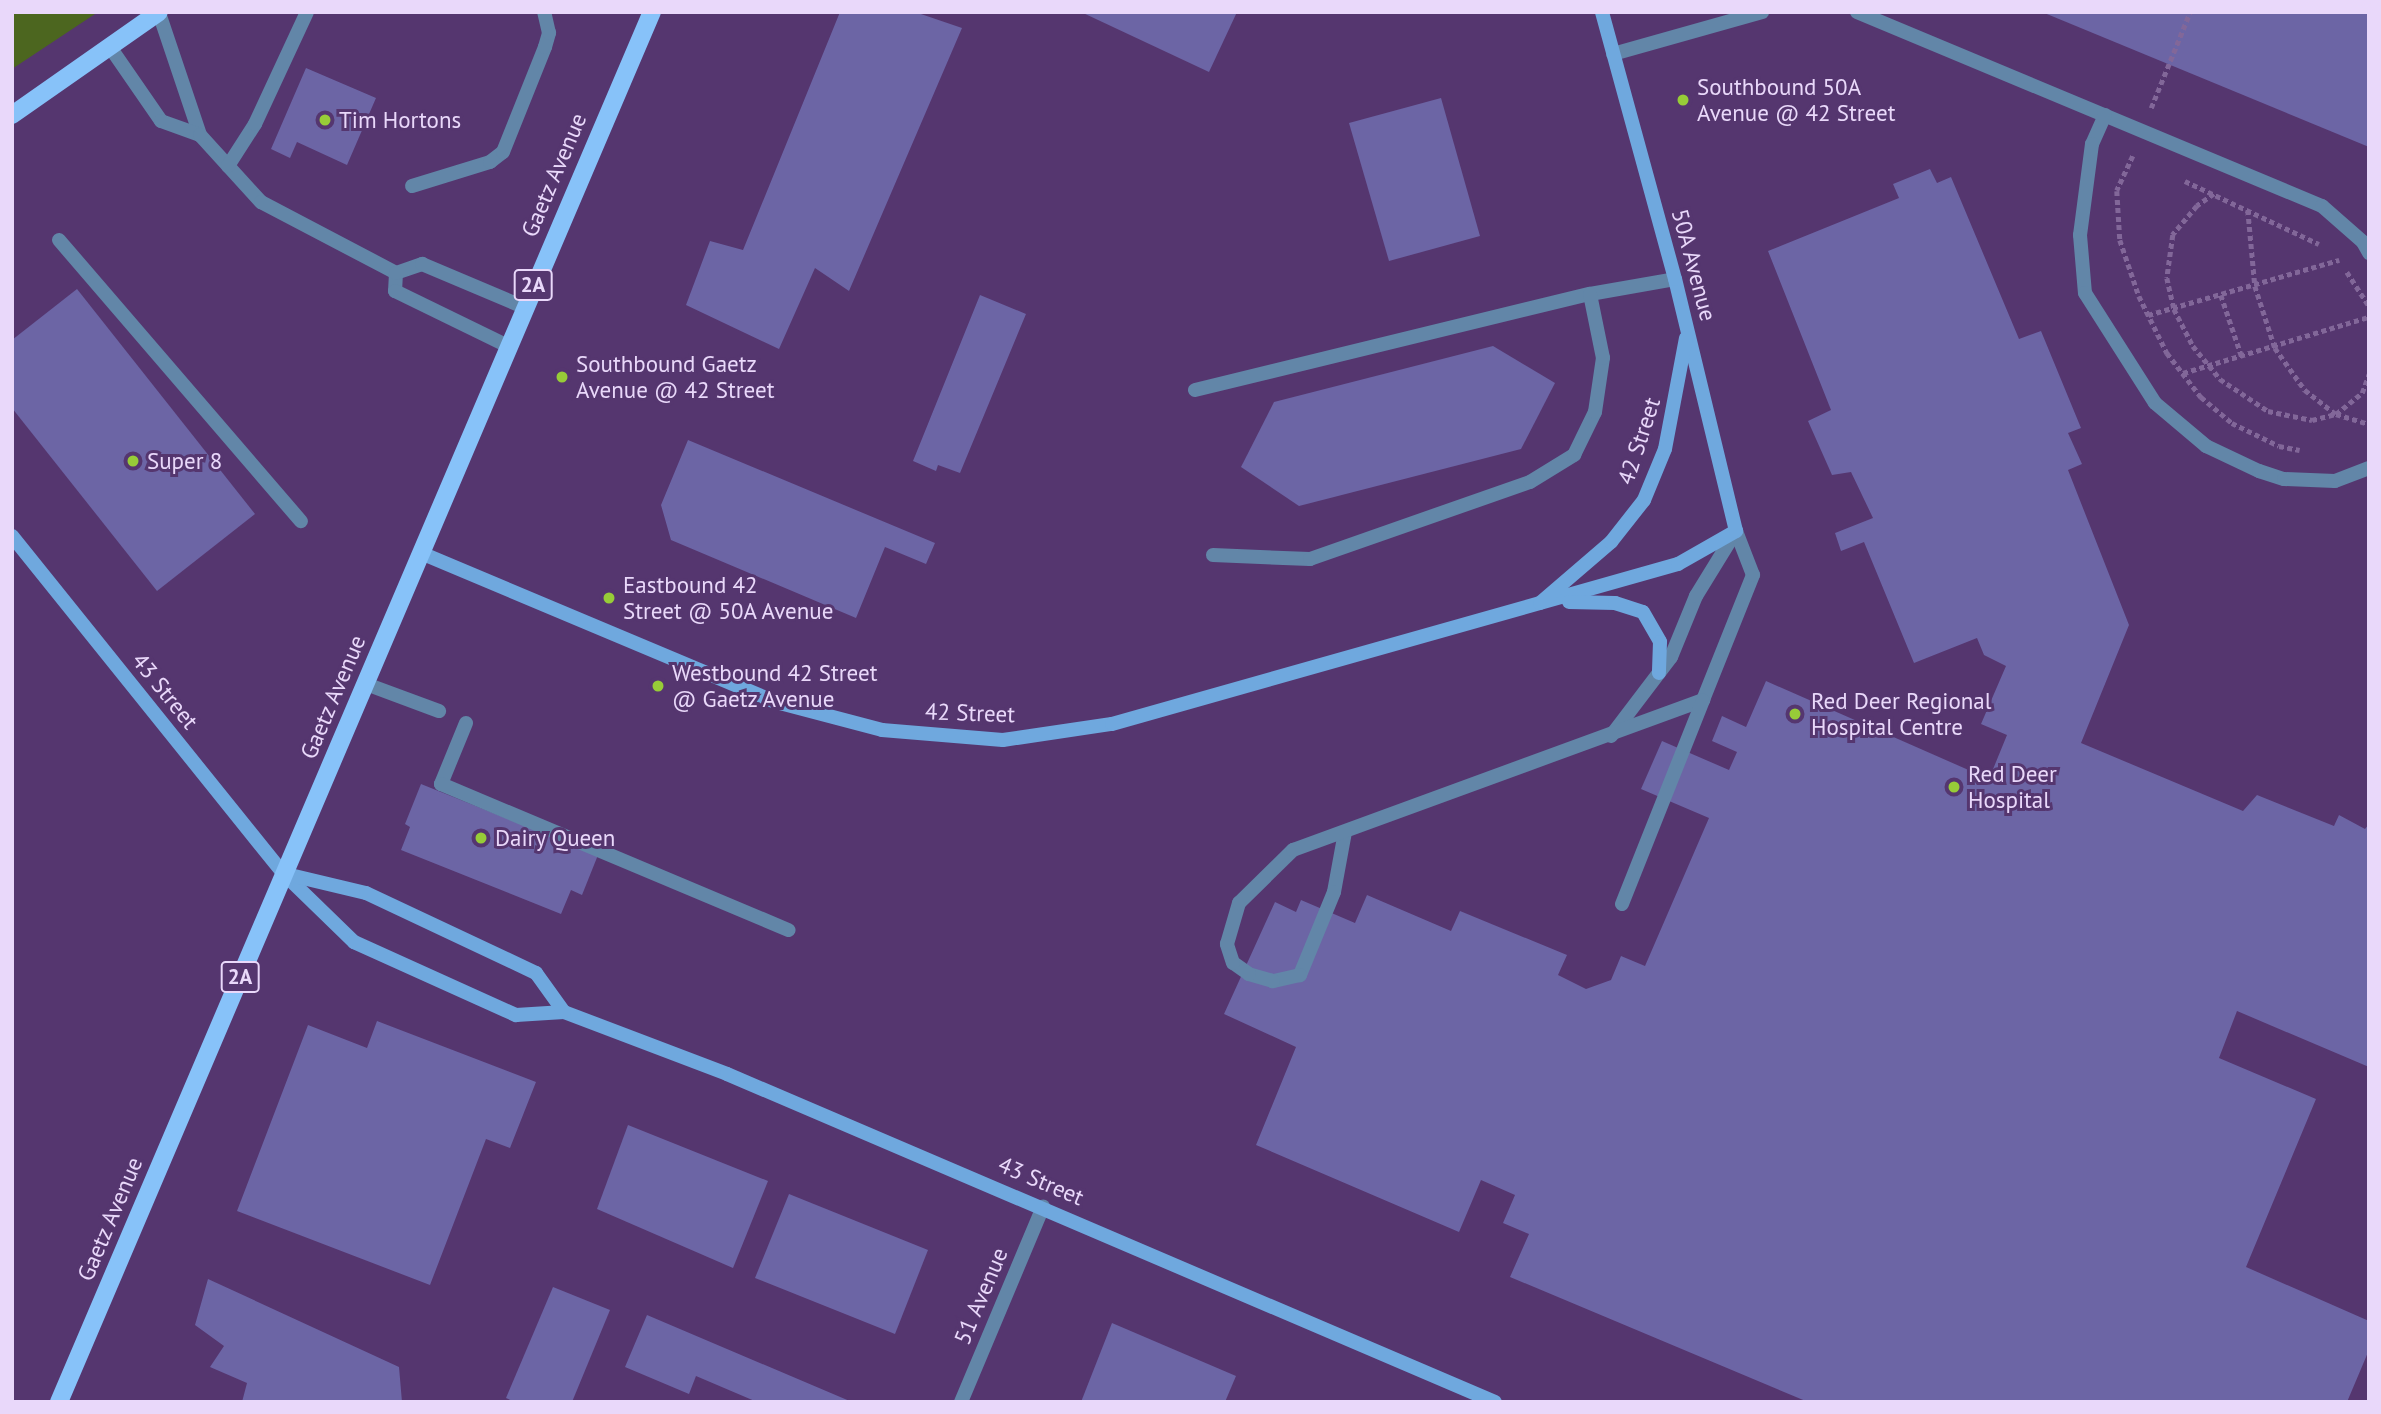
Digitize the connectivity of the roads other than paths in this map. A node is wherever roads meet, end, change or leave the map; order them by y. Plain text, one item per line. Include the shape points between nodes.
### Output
1 (159, 12) edge
2 (307, 12) edge
3 (544, 12) edge
4 (1602, 12) edge
5 (1762, 12) edge
6 (1857, 12) edge
7 (650, 14) edge
8 (110, 47) junction
9 (1613, 54) junction
10 (12, 115) edge
11 (2105, 115) junction
12 (200, 135) junction
13 (228, 166) junction
14 (412, 186) dead end
15 (60, 240) dead end
16 (2367, 245) edge
17 (396, 273) junction
18 (1675, 279) junction
19 (1590, 294) junction
20 (524, 307) junction
21 (1687, 328) junction
22 (508, 346) junction
23 (1195, 390) dead end
24 (2369, 468) edge
25 (301, 521) dead end
26 (1736, 531) junction
27 (12, 536) edge
28 (421, 553) junction
29 (1213, 555) dead end
30 (1536, 606) junction
31 (1659, 673) junction
32 (366, 684) junction
33 (1703, 700) junction
34 (439, 711) dead end
35 (466, 723) dead end
36 (1611, 737) junction
37 (1345, 832) junction
38 (284, 874) junction
39 (1622, 904) dead end
40 (789, 930) dead end
41 (564, 1012) junction
42 (1043, 1207) junction
43 (59, 1402) edge
44 (961, 1402) edge
45 (1495, 1402) edge

1 - 8 main road
1 - 12 street
2 - 13 street via 255,124
3 - 14 street via 549,33 545,47 503,152 490,162
4 - 9 street, 50A Avenue
5 - 9 street
6 - 11 street
7 - 20 main road, Gaetz Avenue / 2A
8 - 10 main road
8 - 12 street via 161,121
9 - 18 street, 50A Avenue
11 - 16 street via 2322,206
11 - 24 street via 2092,144 2080,235 2085,293 2155,403 2206,446 2284,479 2335,481
12 - 13 street
13 - 17 street via 261,202
15 - 25 street
17 - 20 street via 422,264
17 - 22 street via 395,291
18 - 19 street
18 - 21 street, 50A Avenue
19 - 23 street
19 - 29 street via 1603,358 1595,412 1574,455 1530,482 1310,559
20 - 22 main road, Gaetz Avenue / 2A
21 - 26 street, 50A Avenue
21 - 30 street, 42 Street via 1665,449 1644,499 1611,542
22 - 28 main road, Gaetz Avenue / 2A
26 - 30 street, 42 Street via 1678,564
26 - 31 street via 1696,596 1671,657
26 - 33 street via 1753,575
27 - 38 street, 43 Street
28 - 30 street, 42 Street via 755,695 835,720 942,738 1003,740 1112,724
28 - 32 main road, Gaetz Avenue / 2A
30 - 31 street via 1604,602 1643,612 1660,642
31 - 36 street
32 - 34 street
32 - 38 main road, Gaetz Avenue / 2A
33 - 36 street
33 - 39 street
35 - 40 street via 441,784
36 - 37 street
37 - 37 street via 1293,850 1239,903 1227,944 1233,963 1273,981 1300,975 1335,892
38 - 41 street via 366,893 536,973
38 - 41 street, 43 Street via 338,931 373,952 516,1015
38 - 43 main road, Gaetz Avenue / 2A
41 - 42 street, 43 Street via 727,1074
42 - 44 street, 51 Avenue
42 - 45 street, 43 Street

